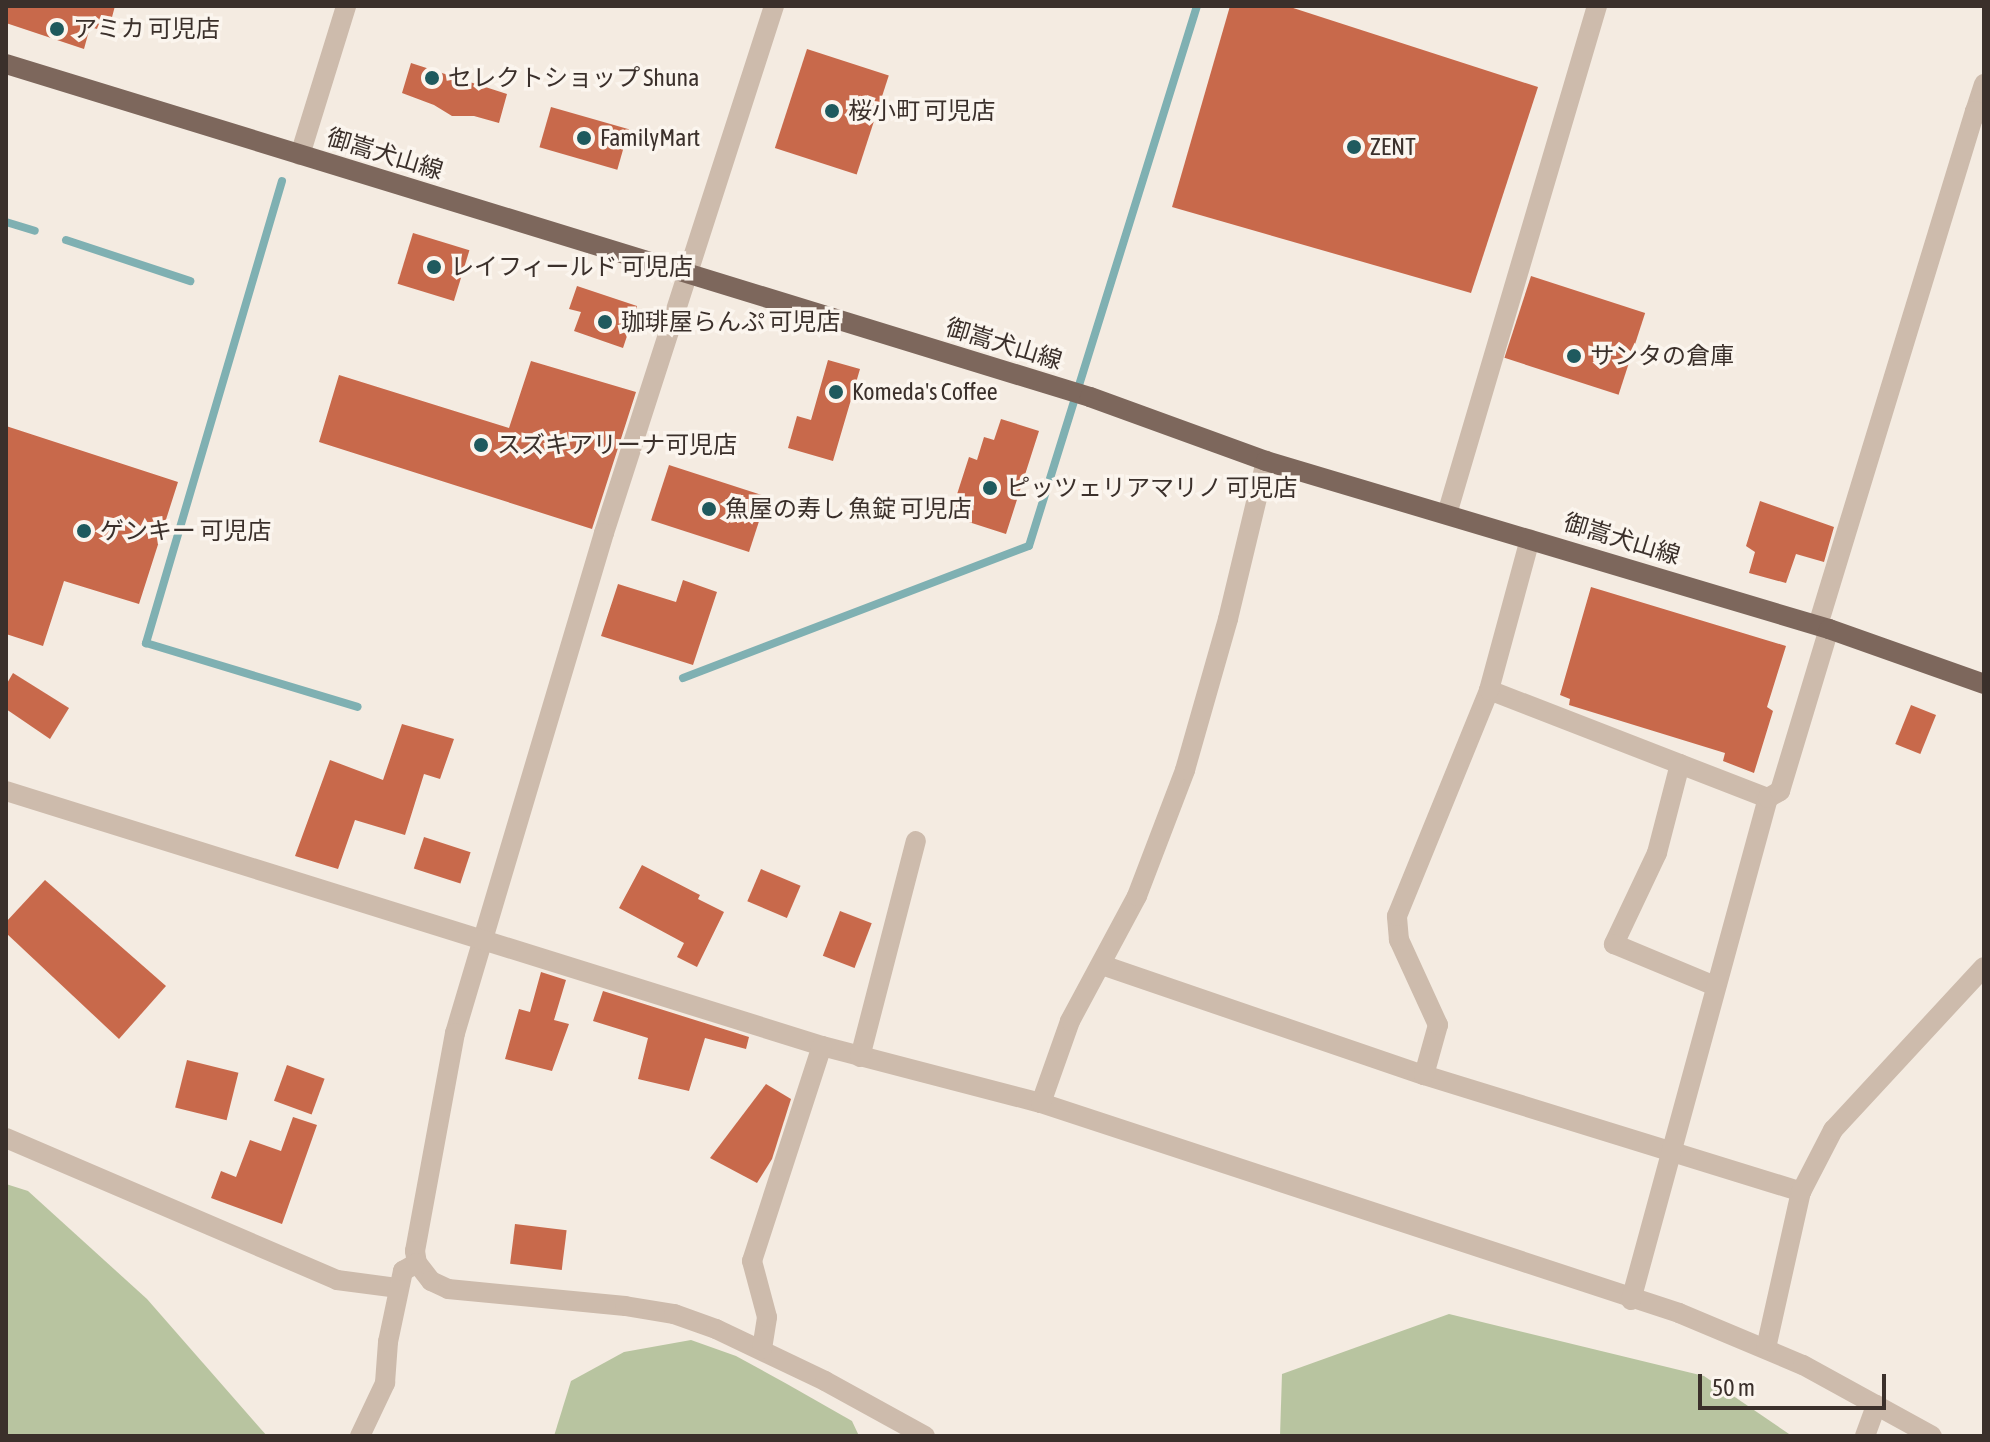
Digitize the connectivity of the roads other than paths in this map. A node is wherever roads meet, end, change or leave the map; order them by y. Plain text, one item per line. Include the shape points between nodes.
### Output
1 (346, 6) edge
2 (774, 6) edge
3 (1597, 6) edge
4 (6, 64) edge
5 (1984, 84) edge
6 (1980, 113) edge
7 (300, 155) junction
8 (689, 276) junction
9 (1266, 461) junction
10 (1447, 514) junction
11 (1530, 539) junction
12 (1824, 627) junction
13 (1984, 684) edge
14 (1489, 690) junction
15 (1680, 764) junction
16 (6, 791) edge
17 (1768, 798) junction
18 (916, 841) dead end
19 (482, 940) junction
20 (1102, 965) junction
21 (1984, 967) edge
22 (1715, 986) junction
23 (822, 1046) junction
24 (860, 1057) junction
25 (1424, 1075) junction
26 (1041, 1103) junction
27 (6, 1138) edge
28 (1672, 1152) junction
29 (1801, 1192) junction
30 (417, 1263) junction
31 (398, 1288) junction
32 (1631, 1300) junction
33 (1766, 1348) junction
34 (762, 1349) junction
35 (1876, 1405) junction
36 (360, 1436) edge
37 (925, 1436) edge
38 (1865, 1436) edge
39 (1932, 1436) edge

1 - 7 street
2 - 8 street
3 - 10 street
4 - 7 main road, 御嵩犬山線
5 - 6 street
6 - 12 street
7 - 8 main road, 御嵩犬山線
8 - 9 main road, 御嵩犬山線 via 1090,397
8 - 19 street via 604,533
9 - 10 main road, 御嵩犬山線
9 - 20 street via 1185,770 1137,896
10 - 11 main road, 御嵩犬山線
11 - 12 main road, 御嵩犬山線
11 - 14 street
12 - 13 main road, 御嵩犬山線
12 - 17 street via 1780,791
14 - 15 street
14 - 25 street via 1397,916 1399,940 1438,1025
15 - 17 street
15 - 22 street via 1657,853 1614,944
16 - 19 street
17 - 22 street
18 - 24 street
19 - 23 street
19 - 30 street via 440,1099 416,1236
20 - 25 street
20 - 26 street via 1070,1021
21 - 29 street via 1833,1130
22 - 28 street
23 - 24 street
23 - 34 street via 752,1261 767,1317
24 - 26 street
25 - 28 street
26 - 32 street
27 - 31 street via 337,1280
28 - 29 street
28 - 32 street
29 - 33 street
30 - 31 street via 403,1271
30 - 34 street via 431,1281 448,1289 674,1314
31 - 36 street via 385,1383
32 - 33 street
33 - 35 street
34 - 37 street
35 - 38 street
35 - 39 street

